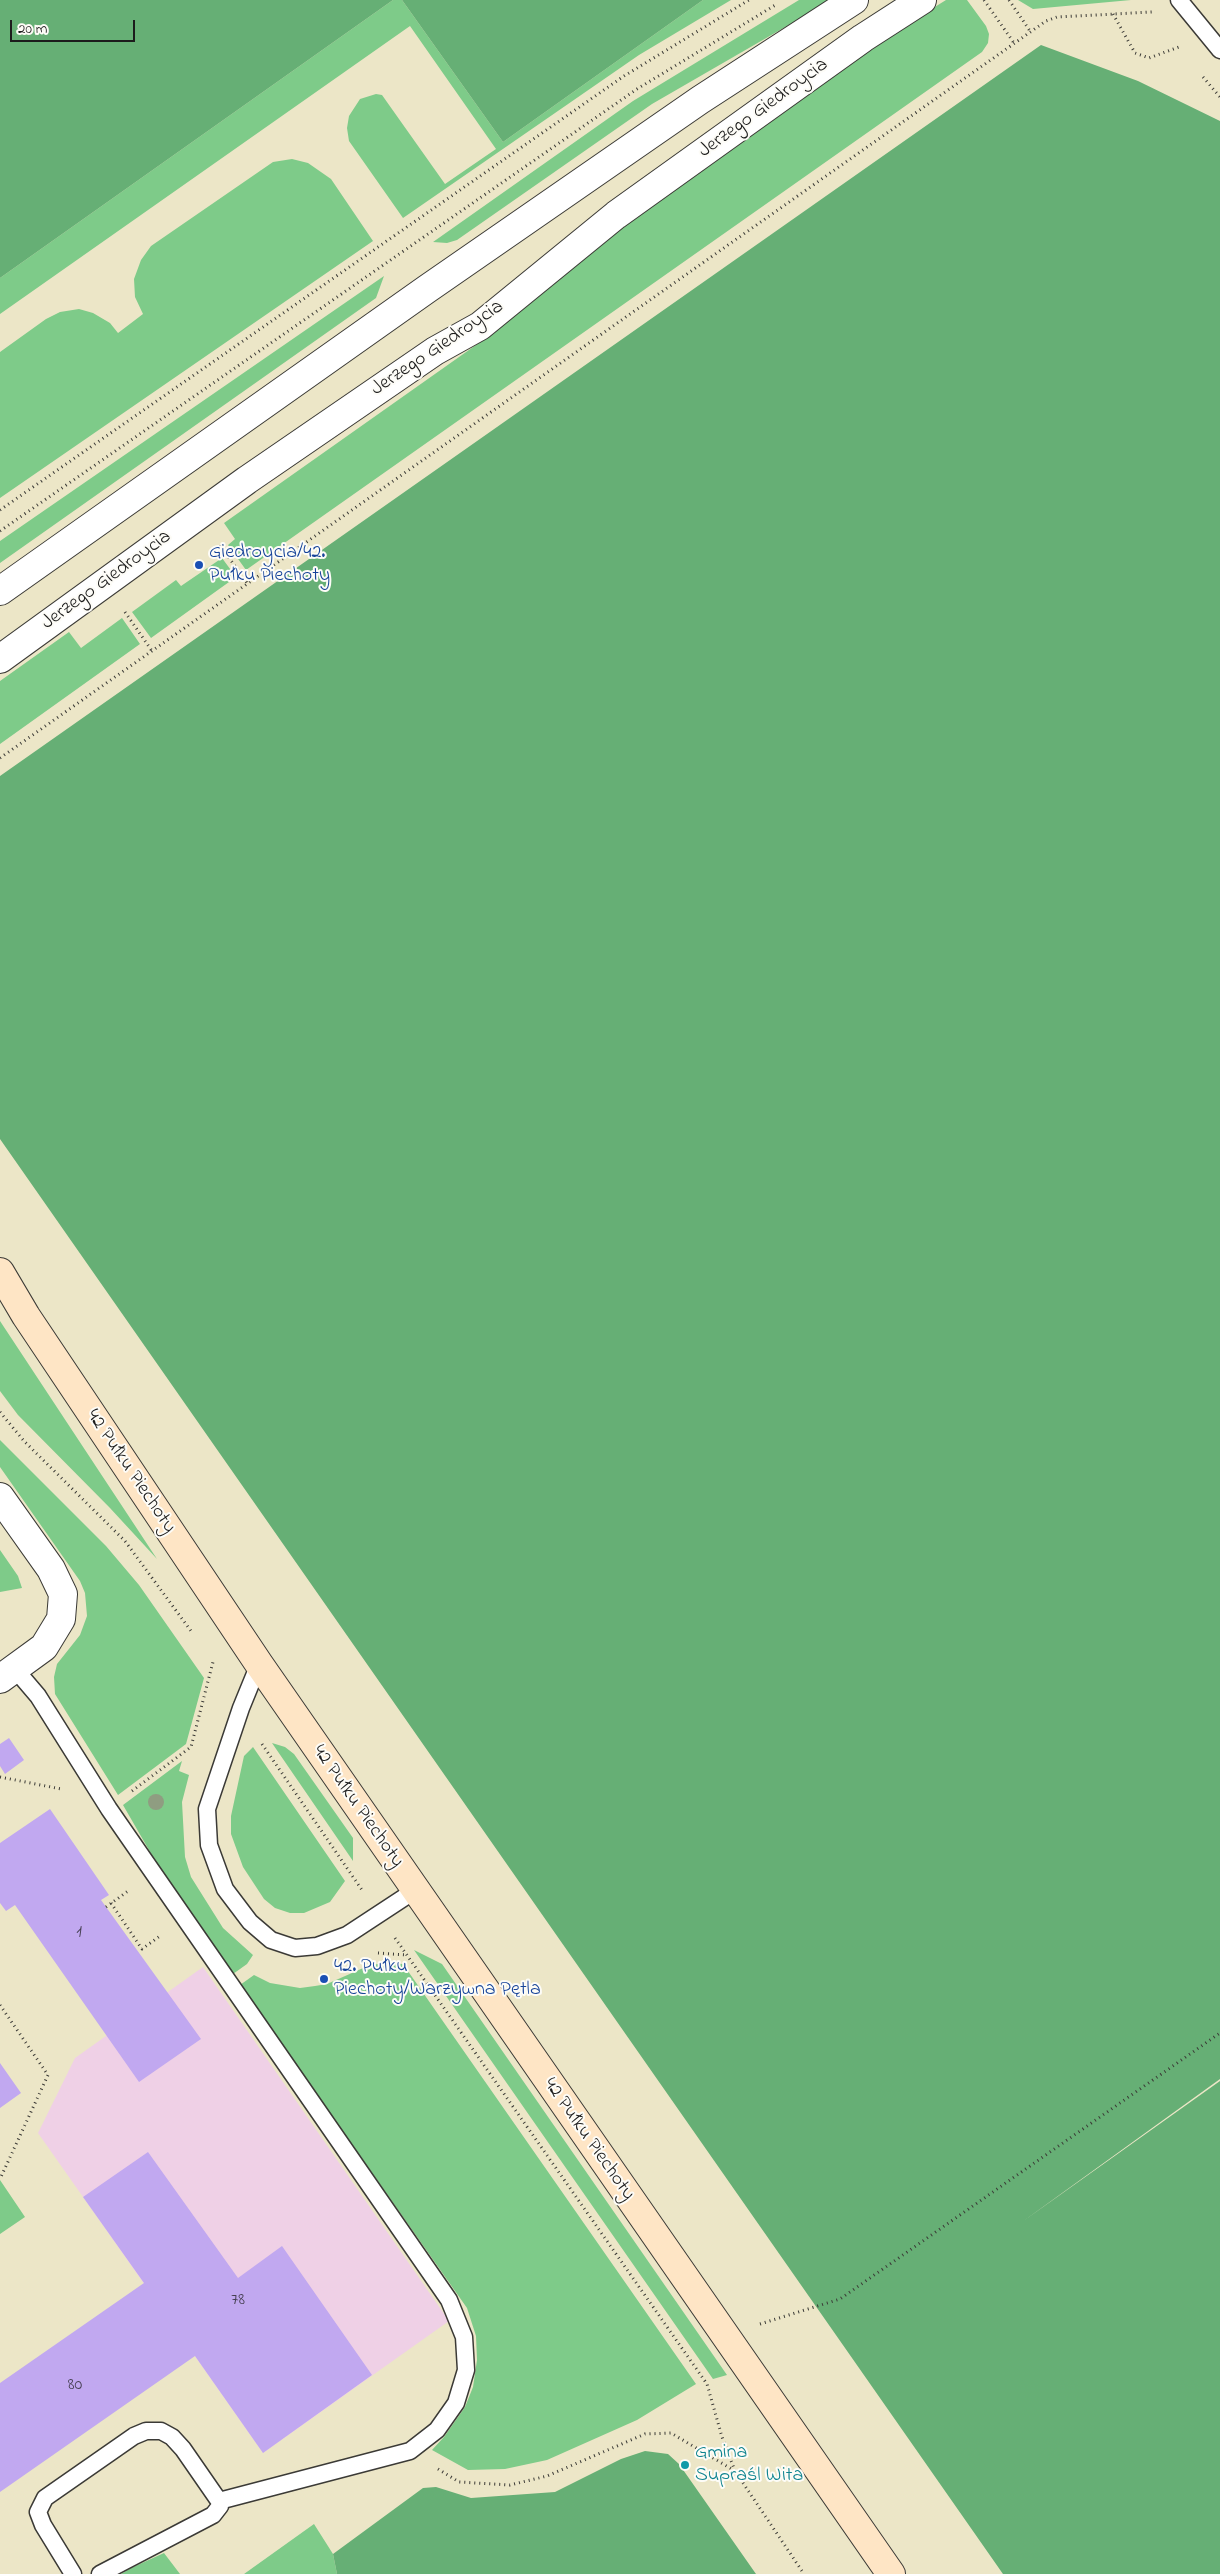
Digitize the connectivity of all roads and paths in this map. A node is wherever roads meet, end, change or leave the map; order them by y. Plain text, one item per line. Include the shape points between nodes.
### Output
1 (749, 0) edge
2 (783, 0) edge
3 (854, 0) edge
4 (922, 0) edge
5 (984, 0) edge
6 (1008, 0) edge
7 (1179, 0) edge
8 (1155, 11) dead end
9 (1113, 14) junction
10 (1030, 31) junction
11 (1208, 35) junction
12 (1014, 43) junction
13 (1220, 50) edge
14 (0, 510) edge
15 (0, 531) edge
16 (0, 591) edge
17 (123, 609) dead end
18 (152, 651) junction
19 (0, 659) edge
20 (0, 758) edge
21 (0, 1272) edge
22 (0, 1412) edge
23 (0, 1497) edge
24 (196, 1639) dead end
25 (208, 1654) dead end
26 (213, 1662) junction
27 (258, 1664) junction
28 (217, 1668) dead end
29 (8, 1674) edge
30 (262, 1744) dead end
31 (0, 1777) edge
32 (65, 1790) dead end
33 (108, 1809) junction
34 (349, 1872) dead end
35 (414, 1891) junction
36 (124, 1894) dead end
37 (111, 1904) junction
38 (106, 1907) dead end
39 (139, 1944) dead end
40 (401, 1947) dead end
41 (0, 2005) edge
42 (1220, 2034) edge
43 (0, 2179) edge
44 (725, 2335) junction
45 (410, 2451) junction
46 (735, 2471) junction
47 (219, 2501) junction
48 (73, 2574) edge
49 (100, 2574) edge
50 (804, 2574) edge
51 (891, 2574) edge

1 - 14 path via 624,76
2 - 15 path via 637,89
3 - 16 street, Jerzego Giedroycia via 684,111
4 - 19 street, Jerzego Giedroycia via 863,38 616,215 480,326 435,351 247,480
5 - 12 path
6 - 10 path
7 - 11 lane
8 - 9 path
9 - 10 path via 1058,17
9 - 11 path via 1135,52 1149,58
10 - 12 path
11 - 13 lane
12 - 18 path
17 - 18 path
18 - 20 path
21 - 27 street, 42 Pułku Piechoty
22 - 24 path via 24,1441 125,1541
23 - 29 street via 51,1569 62,1594 62,1619 44,1646
25 - 26 path
26 - 28 path
26 - 33 path via 191,1747
27 - 35 street, 42 Pułku Piechoty
27 - 35 lane via 208,1809 209,1845 225,1889 250,1922 271,1940 295,1948 317,1946 347,1934
29 - 33 lane via 38,1696
30 - 34 path
31 - 32 path
33 - 45 lane via 450,2300 464,2337 466,2370 456,2403 437,2430
35 - 44 street, 42 Pułku Piechoty
36 - 37 path
37 - 38 path
37 - 39 path
40 - 46 path via 707,2384
41 - 43 path via 48,2075
42 - 44 path via 840,2299
44 - 51 street, 42 Pułku Piechoty
45 - 46 path via 459,2482 510,2486 547,2476 645,2434 670,2433
45 - 47 lane
46 - 50 path
47 - 48 lane via 172,2437 161,2431 146,2431 134,2436 45,2498 38,2512
47 - 49 lane via 220,2506 212,2515

